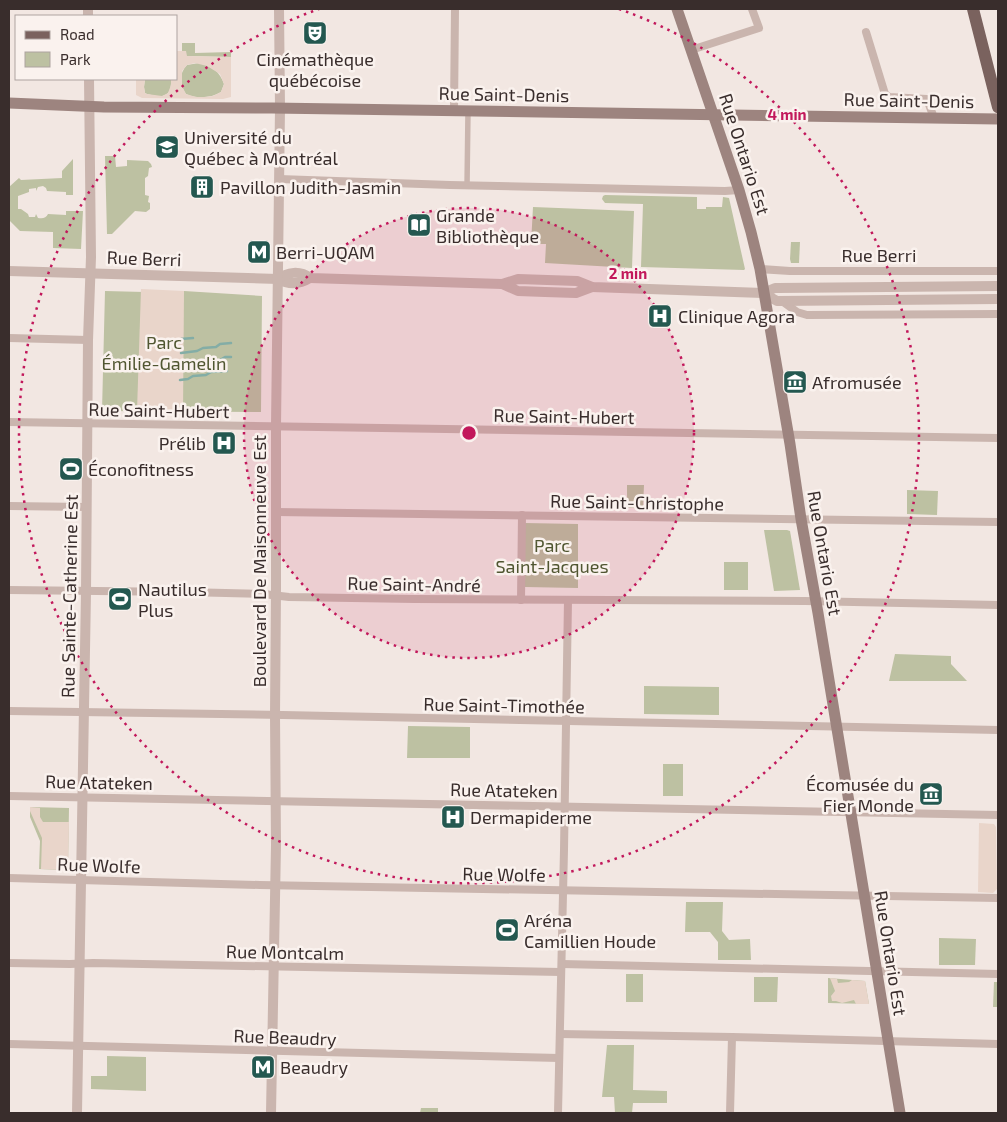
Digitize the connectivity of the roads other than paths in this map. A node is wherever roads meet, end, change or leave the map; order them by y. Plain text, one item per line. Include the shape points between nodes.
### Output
1 (279, 9) edge
2 (455, 9) edge
3 (677, 9) edge
4 (752, 9) edge
5 (973, 9) edge
6 (866, 32) dead end
7 (691, 50) junction
8 (89, 80) edge
9 (9, 103) edge
10 (89, 106) junction
11 (998, 107) edge
12 (280, 108) junction
13 (454, 111) junction
14 (468, 111) junction
15 (714, 115) junction
16 (934, 118) junction
17 (998, 118) edge
18 (279, 179) junction
19 (467, 186) junction
20 (739, 190) junction
21 (760, 269) junction
22 (9, 271) edge
23 (998, 271) edge
24 (90, 273) junction
25 (278, 279) junction
26 (998, 286) edge
27 (763, 293) junction
28 (998, 299) edge
29 (782, 301) junction
30 (998, 314) edge
31 (9, 338) edge
32 (88, 340) junction
33 (9, 422) edge
34 (87, 424) junction
35 (276, 426) junction
36 (788, 434) junction
37 (998, 438) edge
38 (9, 506) edge
39 (86, 507) junction
40 (276, 512) junction
41 (522, 515) junction
42 (801, 519) junction
43 (998, 522) edge
44 (9, 590) edge
45 (86, 592) junction
46 (276, 596) junction
47 (521, 600) junction
48 (568, 600) junction
49 (816, 602) junction
50 (998, 605) edge
51 (9, 710) edge
52 (84, 712) junction
53 (275, 715) junction
54 (566, 721) junction
55 (836, 727) junction
56 (998, 730) edge
57 (9, 796) edge
58 (82, 797) junction
59 (275, 801) junction
60 (565, 806) junction
61 (850, 812) junction
62 (998, 815) edge
63 (9, 878) edge
64 (81, 879) junction
65 (275, 885) junction
66 (563, 891) junction
67 (864, 895) junction
68 (998, 898) edge
69 (9, 963) edge
70 (80, 964) junction
71 (274, 966) junction
72 (562, 968) junction
73 (876, 972) junction
74 (998, 974) edge
75 (560, 1034) junction
76 (732, 1037) junction
77 (888, 1040) junction
78 (9, 1044) edge
79 (998, 1044) edge
80 (78, 1046) junction
81 (272, 1052) junction
82 (559, 1058) junction
83 (77, 1113) edge
84 (271, 1113) edge
85 (558, 1113) edge
86 (730, 1113) edge
87 (900, 1113) edge

1 - 12 street, Boulevard De Maisonneuve Est
2 - 13 street
3 - 7 main road, Rue Ontario Est
4 - 7 street via 759,28
5 - 11 main road
6 - 16 street via 885,94 888,97 927,99
7 - 15 main road, Rue Ontario Est
8 - 10 street, Rue Sainte-Catherine Est
9 - 10 main road, Rue Saint-Denis
10 - 12 main road, Rue Saint-Denis
10 - 24 street, Rue Sainte-Catherine Est
12 - 13 main road, Rue Saint-Denis
12 - 18 street, Boulevard De Maisonneuve Est
13 - 14 main road, Rue Saint-Denis
14 - 15 main road, Rue Saint-Denis
14 - 19 street
15 - 16 main road, Rue Saint-Denis
15 - 20 main road, Rue Ontario Est
16 - 17 main road, Rue Saint-Denis
18 - 19 street
18 - 25 street, Boulevard De Maisonneuve Est
19 - 20 street
20 - 21 main road, Rue Ontario Est
21 - 23 street, Rue Berri
21 - 27 main road, Rue Ontario Est
22 - 24 street, Rue Berri
24 - 25 street, Rue Berri
24 - 32 street, Rue Sainte-Catherine Est
25 - 27 street, Rue Berri via 290,273 310,278 502,284 518,291 537,292 576,293 592,287
25 - 35 street, Boulevard De Maisonneuve Est
26 - 27 street, Rue Berri via 775,288
27 - 29 street, Rue Berri
27 - 36 main road, Rue Ontario Est
28 - 29 street, Rue Berri
29 - 30 street, Rue Berri via 807,315
31 - 32 street
32 - 34 street, Rue Sainte-Catherine Est
33 - 34 street, Rue Saint-Hubert
34 - 35 street, Rue Saint-Hubert
34 - 39 street, Rue Sainte-Catherine Est
35 - 36 street, Rue Saint-Hubert
35 - 40 street, Boulevard De Maisonneuve Est
36 - 37 street, Rue Saint-Hubert
36 - 42 main road, Rue Ontario Est
38 - 39 street
39 - 45 street, Rue Sainte-Catherine Est
40 - 41 street, Rue Saint-Christophe
40 - 46 street, Boulevard De Maisonneuve Est
41 - 42 street, Rue Saint-Christophe
41 - 47 street
42 - 43 street, Rue Saint-Christophe
42 - 49 main road, Rue Ontario Est
44 - 45 street, Rue Saint-André
45 - 46 street, Rue Saint-André
45 - 52 street, Rue Sainte-Catherine Est
46 - 47 street, Rue Saint-André
46 - 53 street, Boulevard De Maisonneuve Est
47 - 48 street, Rue Saint-André
48 - 49 street, Rue Saint-André
48 - 54 street
49 - 50 street, Rue Saint-André
49 - 55 main road, Rue Ontario Est
51 - 52 street, Rue Saint-Timothée
52 - 53 street, Rue Saint-Timothée
52 - 58 street, Rue Sainte-Catherine Est
53 - 54 street, Rue Saint-Timothée
53 - 59 street, Boulevard De Maisonneuve Est
54 - 55 street, Rue Saint-Timothée
54 - 60 street
55 - 56 street, Rue Saint-Timothée
55 - 61 main road, Rue Ontario Est
57 - 58 street, Rue Atateken
58 - 59 street, Rue Atateken
58 - 64 street, Rue Sainte-Catherine Est
59 - 60 street, Rue Atateken
59 - 65 street, Boulevard De Maisonneuve Est
60 - 61 street, Rue Atateken
60 - 66 street
61 - 62 street, Rue Atateken
61 - 67 main road, Rue Ontario Est
63 - 64 street, Rue Wolfe
64 - 65 street, Rue Wolfe
64 - 70 street, Rue Sainte-Catherine Est
65 - 66 street, Rue Wolfe
65 - 71 street, Boulevard De Maisonneuve Est
66 - 67 street, Rue Wolfe
66 - 72 street
67 - 68 street, Rue Wolfe
67 - 73 main road, Rue Ontario Est
69 - 70 street, Rue Montcalm
70 - 71 street, Rue Montcalm
70 - 80 street, Rue Sainte-Catherine Est
71 - 72 street, Rue Montcalm
71 - 81 street, Boulevard De Maisonneuve Est
72 - 73 street, Rue Montcalm
72 - 75 street
73 - 74 street, Rue Montcalm
73 - 77 main road, Rue Ontario Est
75 - 76 street
75 - 82 street
76 - 77 street
76 - 86 street
77 - 79 street
77 - 87 main road, Rue Ontario Est
78 - 80 street, Rue Beaudry
80 - 81 street, Rue Beaudry
80 - 83 street, Rue Sainte-Catherine Est
81 - 82 street, Rue Beaudry
81 - 84 street, Boulevard De Maisonneuve Est
82 - 85 street

